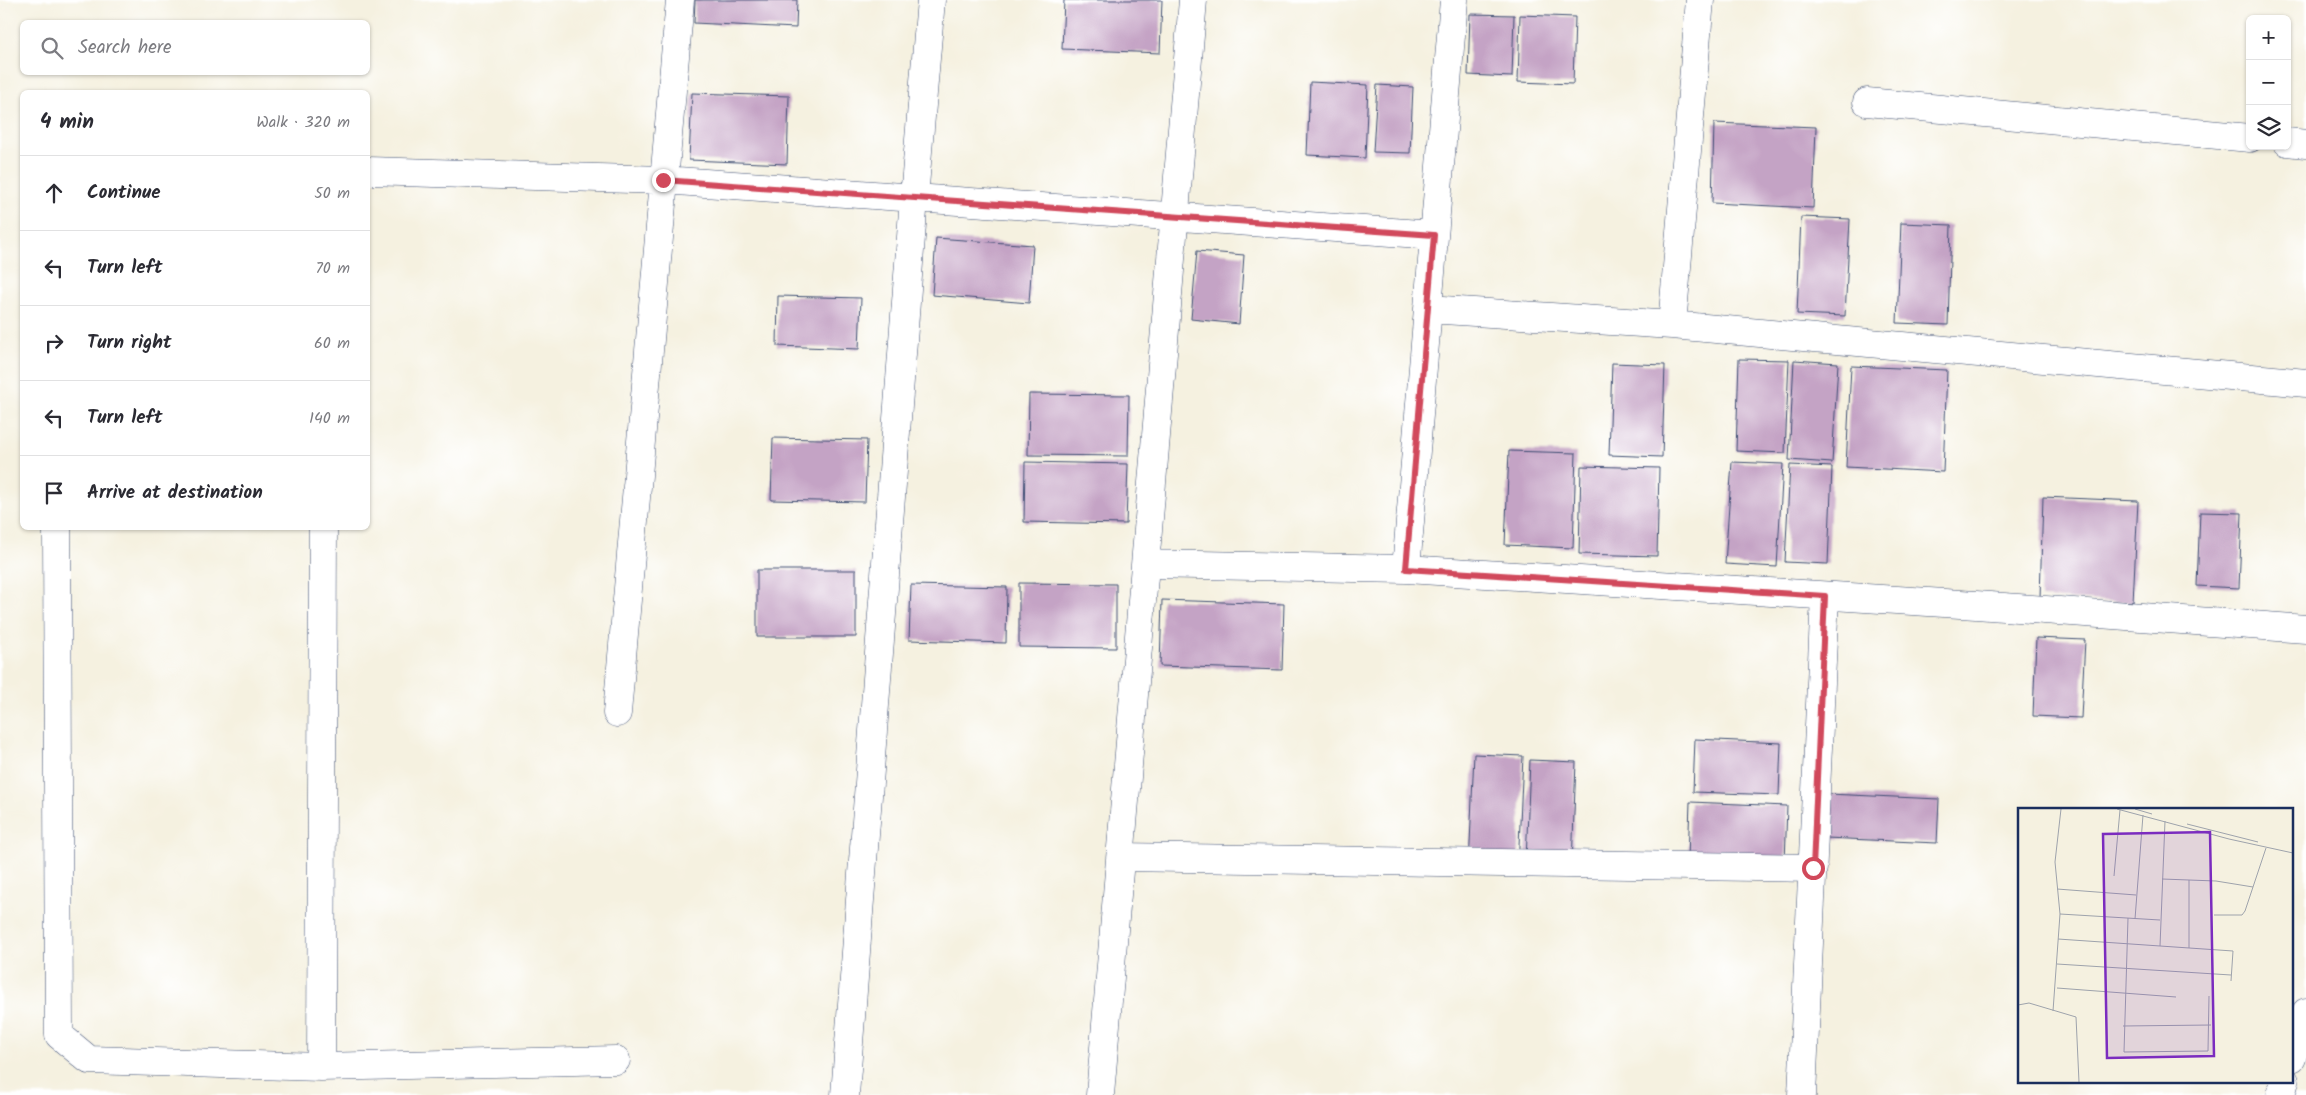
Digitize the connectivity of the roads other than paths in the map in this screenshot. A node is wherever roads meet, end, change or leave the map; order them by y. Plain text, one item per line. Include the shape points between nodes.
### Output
1 (680, 0) edge
2 (931, 0) edge
3 (1193, 0) edge
4 (1454, 0) edge
5 (1700, 0) edge
6 (1866, 102) dead end
7 (2246, 138) edge
8 (2291, 142) edge
9 (2306, 144) edge
10 (370, 171) edge
11 (663, 180) junction
12 (914, 198) junction
13 (1175, 217) junction
14 (1434, 235) junction
15 (1428, 309) junction
16 (1672, 325) junction
17 (2306, 383) edge
18 (57, 530) edge
19 (323, 530) edge
20 (1146, 564) junction
21 (1406, 569) junction
22 (1825, 596) junction
23 (2306, 629) edge
24 (617, 713) dead end
25 (1121, 857) junction
26 (1813, 868) junction
27 (2306, 1012) edge
28 (2294, 1051) edge
29 (616, 1060) dead end
30 (321, 1068) junction
31 (2285, 1082) edge
32 (845, 1095) edge
33 (1100, 1095) edge
34 (1802, 1095) edge
35 (2281, 1095) edge

1 - 11 street
2 - 12 street
3 - 13 street
4 - 14 street
5 - 16 street
6 - 7 street
8 - 9 street
10 - 11 street
11 - 12 street
11 - 24 street
12 - 13 street
12 - 32 street
13 - 14 street
13 - 20 street
14 - 15 street
15 - 16 street
15 - 21 street
16 - 17 street
18 - 30 street via 59,1035 89,1060
19 - 30 street
20 - 21 street
20 - 25 street
21 - 22 street
22 - 23 street
22 - 26 street
25 - 26 street
25 - 33 street
26 - 34 street
27 - 28 street
29 - 30 street
31 - 35 street

